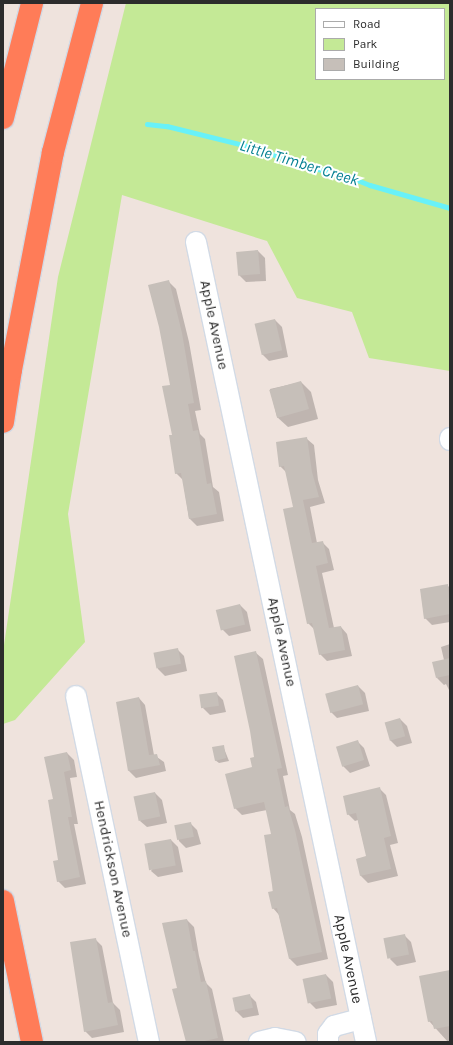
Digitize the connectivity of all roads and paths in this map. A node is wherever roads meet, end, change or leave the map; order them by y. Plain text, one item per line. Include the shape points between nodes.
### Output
1 (32, 3) edge
2 (92, 3) edge
3 (3, 118) edge
4 (196, 242) dead end
5 (3, 422) edge
6 (76, 696) dead end
7 (3, 901) edge
8 (361, 1019) junction
9 (32, 1042) edge
10 (149, 1042) edge
11 (259, 1042) edge
12 (296, 1042) edge
13 (328, 1042) edge
14 (366, 1042) edge

1 - 3 highway
2 - 5 highway via 53,152
4 - 8 street, Apple Avenue
6 - 10 street, Hendrickson Avenue
7 - 9 highway
8 - 13 street via 334,1026 328,1034
8 - 14 street, Apple Avenue
11 - 12 street via 274,1038

